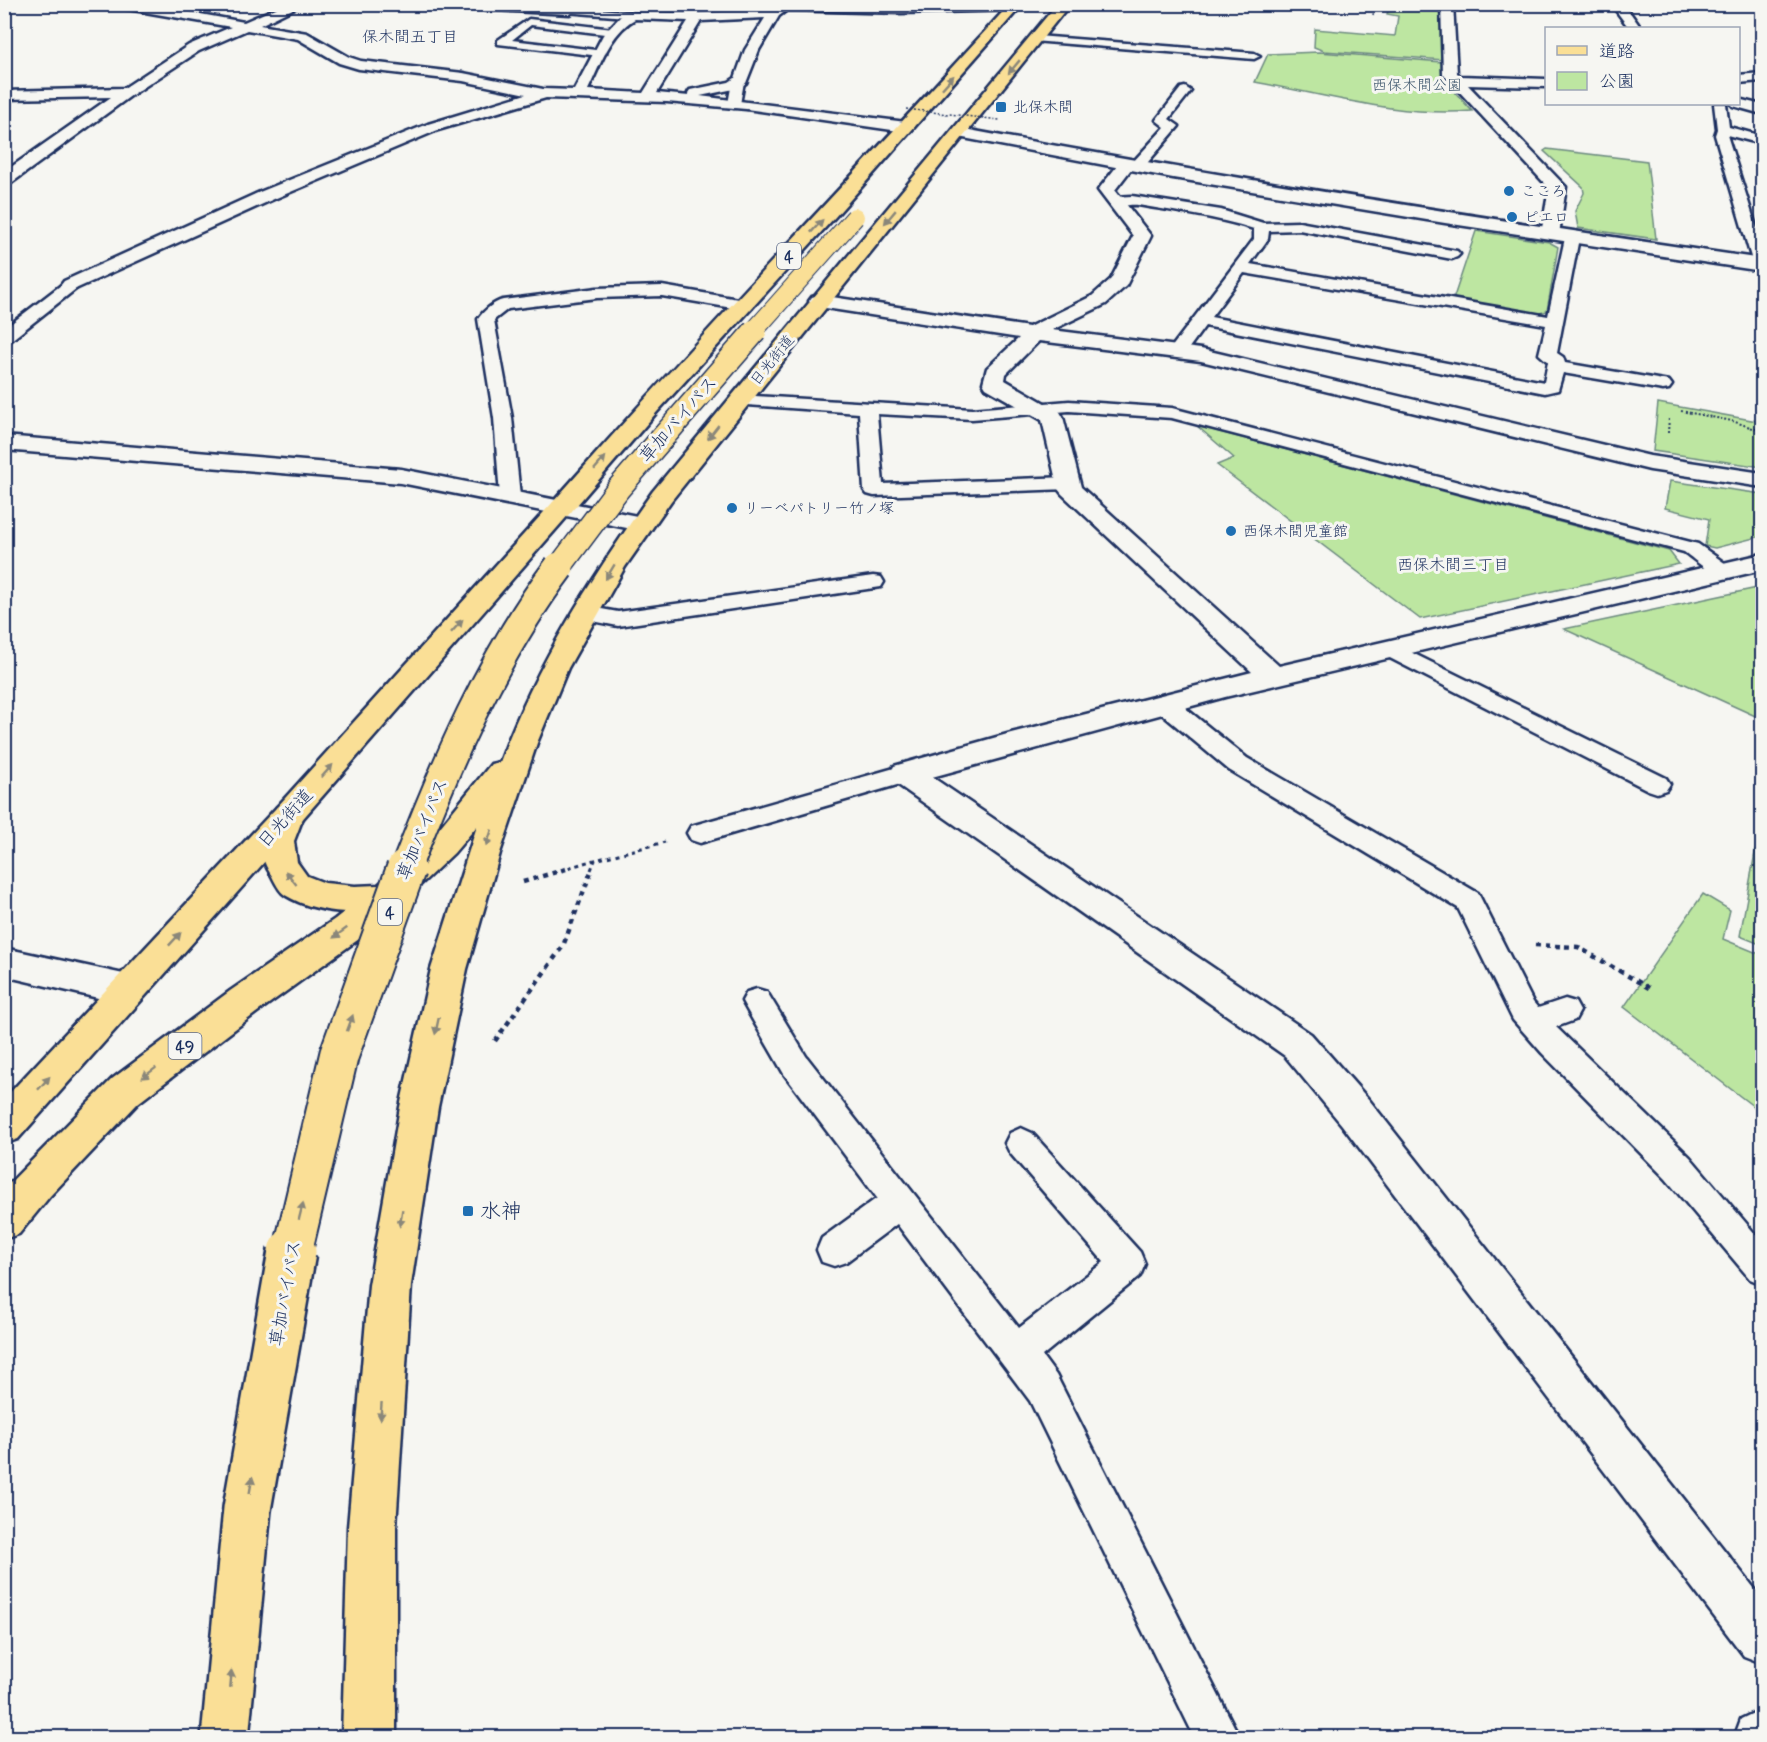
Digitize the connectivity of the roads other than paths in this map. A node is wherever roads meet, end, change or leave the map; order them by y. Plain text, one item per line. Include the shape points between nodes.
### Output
1 (122, 4) edge
2 (297, 4) edge
3 (454, 4) edge
4 (1064, 4) edge
5 (1447, 4) edge
6 (1617, 4) edge
7 (470, 5) edge
8 (1017, 5) edge
9 (934, 6) edge
10 (560, 8) edge
11 (782, 8) edge
12 (638, 15) junction
13 (697, 17) junction
14 (246, 26) junction
15 (1634, 27) edge
16 (613, 32) junction
17 (1036, 39) junction
18 (600, 53) junction
19 (1254, 56) dead end
20 (1762, 77) edge
21 (1740, 79) edge
22 (1455, 80) junction
23 (738, 82) junction
24 (1545, 83) edge
25 (1185, 91) dead end
26 (127, 92) junction
27 (543, 93) junction
28 (4, 95) edge
29 (578, 96) junction
30 (647, 98) junction
31 (667, 98) junction
32 (734, 104) junction
33 (1740, 104) edge
34 (1720, 105) edge
35 (1762, 110) edge
36 (906, 118) junction
37 (1723, 129) junction
38 (959, 133) junction
39 (1762, 140) edge
40 (1132, 165) junction
41 (4, 180) edge
42 (1114, 201) junction
43 (859, 213) dead end
44 (1262, 227) junction
45 (1550, 234) junction
46 (1572, 238) junction
47 (1452, 254) dead end
48 (1762, 265) edge
49 (1239, 268) junction
50 (71, 285) joint
51 (819, 302) junction
52 (744, 305) junction
53 (1200, 320) junction
54 (1555, 322) junction
55 (1034, 334) junction
56 (4, 338) edge
57 (1177, 352) junction
58 (1556, 367) junction
59 (1663, 385) dead end
60 (739, 400) junction
61 (868, 408) junction
62 (1039, 410) junction
63 (4, 443) edge
64 (1762, 480) edge
65 (1068, 483) junction
66 (510, 496) junction
67 (562, 507) junction
68 (642, 524) junction
69 (1762, 562) edge
70 (1725, 571) junction
71 (873, 582) dead end
72 (585, 613) junction
73 (1390, 649) junction
74 (1274, 677) junction
75 (1165, 704) junction
76 (522, 743) junction
77 (905, 774) junction
78 (1657, 784) dead end
79 (288, 815) junction
80 (700, 832) road end
81 (386, 897) junction
82 (4, 962) edge
83 (128, 990) junction
84 (757, 1001) dead end
85 (1565, 1011) dead end
86 (1533, 1022) junction
87 (4, 1127) edge
88 (1021, 1143) dead end
89 (899, 1202) junction
90 (4, 1220) edge
91 (834, 1250) dead end
92 (1762, 1267) edge
93 (1016, 1354) junction
94 (1762, 1638) edge
95 (225, 1737) edge
96 (369, 1737) edge
97 (1218, 1737) edge

1 - 14 street
2 - 14 street
3 - 7 street
4 - 17 main road, 日光街道 / 4
5 - 22 street via 1450,74
6 - 15 street
7 - 10 street
8 - 9 street
36 -> 8 main road, 4
9 - 11 street
10 - 12 lane
11 - 13 street
11 - 23 street via 752,50 746,72
12 - 13 street
12 - 16 street via 624,18
13 - 30 street
14 - 26 street via 194,48
14 - 27 street via 302,36 359,65 463,77
16 - 18 street
16 - 18 lane via 529,22 502,42
17 - 19 lane via 1177,44 1212,58
17 -> 38 main road, 日光街道 / 4
18 - 29 street
20 - 21 street
22 - 24 street
22 - 45 street via 1558,187
23 - 31 street
23 - 32 lane
25 - 40 lane via 1162,120 1173,126
26 - 28 street
26 - 41 street
27 - 29 street
27 - 50 street via 433,127 268,195
29 - 30 street
30 - 31 street
31 - 32 street
32 - 36 street
33 - 35 street
34 - 37 lane
52 -> 36 main road, 4
37 - 39 lane
37 - 48 lane via 1721,135
38 - 40 street
38 -> 51 main road, 日光街道 / 4
40 - 42 street via 1106,190
40 - 45 street
42 - 44 lane via 1131,200 1221,214
42 - 55 street via 1142,236 1119,282 1099,300
95 -> 43 main road, 草加バイパス / 4, bridge via 247,1509 294,1241 339,1055 410,857 458,741 505,651 550,579 618,489
44 - 47 lane via 1299,226
44 - 49 lane via 1261,238
45 - 46 street
46 - 48 street
46 - 54 lane
49 - 53 lane
49 - 54 lane
50 - 56 lane
51 - 55 street
51 - 60 main road, 日光街道 / 4
52 - 66 lane via 662,291 597,293 503,305 486,319 503,418
67 -> 52 main road, 4
53 - 57 lane
53 - 58 lane via 1536,387 1552,386
54 - 58 lane via 1548,354 1557,361
55 - 57 street
55 - 62 street via 995,373 994,383
57 - 64 street via 1650,463
58 - 59 lane
60 - 61 lane
60 -> 68 main road, 日光街道 / 4
61 - 62 lane via 972,414
61 - 65 lane via 874,490
62 - 65 street via 1052,417
62 - 70 lane via 1069,406 1135,410 1215,423 1691,548
63 - 66 street via 364,472
65 - 74 street
66 - 67 street
67 - 68 street
79 -> 67 main road, 日光街道
68 -> 72 main road, 日光街道 / 4
69 - 70 street
70 - 73 street
71 - 72 lane via 618,619
72 - 76 main road, 日光街道 / 4 via 554,668
73 - 74 street
73 - 78 lane
74 - 75 street
75 - 77 street
75 - 86 lane via 1238,764 1468,901 1518,1004
76 - 81 main road, 4 via 443,845
76 -> 96 main road, 4 via 449,969 419,1107 390,1285 372,1527
77 - 80 lane
77 - 94 street via 1299,1045 1356,1113
81 -> 79 main road, 4 via 322,896 295,885 281,864 278,841
83 -> 79 main road, 日光街道
81 -> 90 main road, 49 via 125,1091
82 - 83 street
87 -> 83 main road, 日光街道
84 - 89 lane via 795,1065
85 - 86 lane
86 - 92 lane via 1678,1168
88 - 93 lane via 1128,1264
89 - 91 lane
89 - 93 lane
93 - 97 lane via 1043,1388

